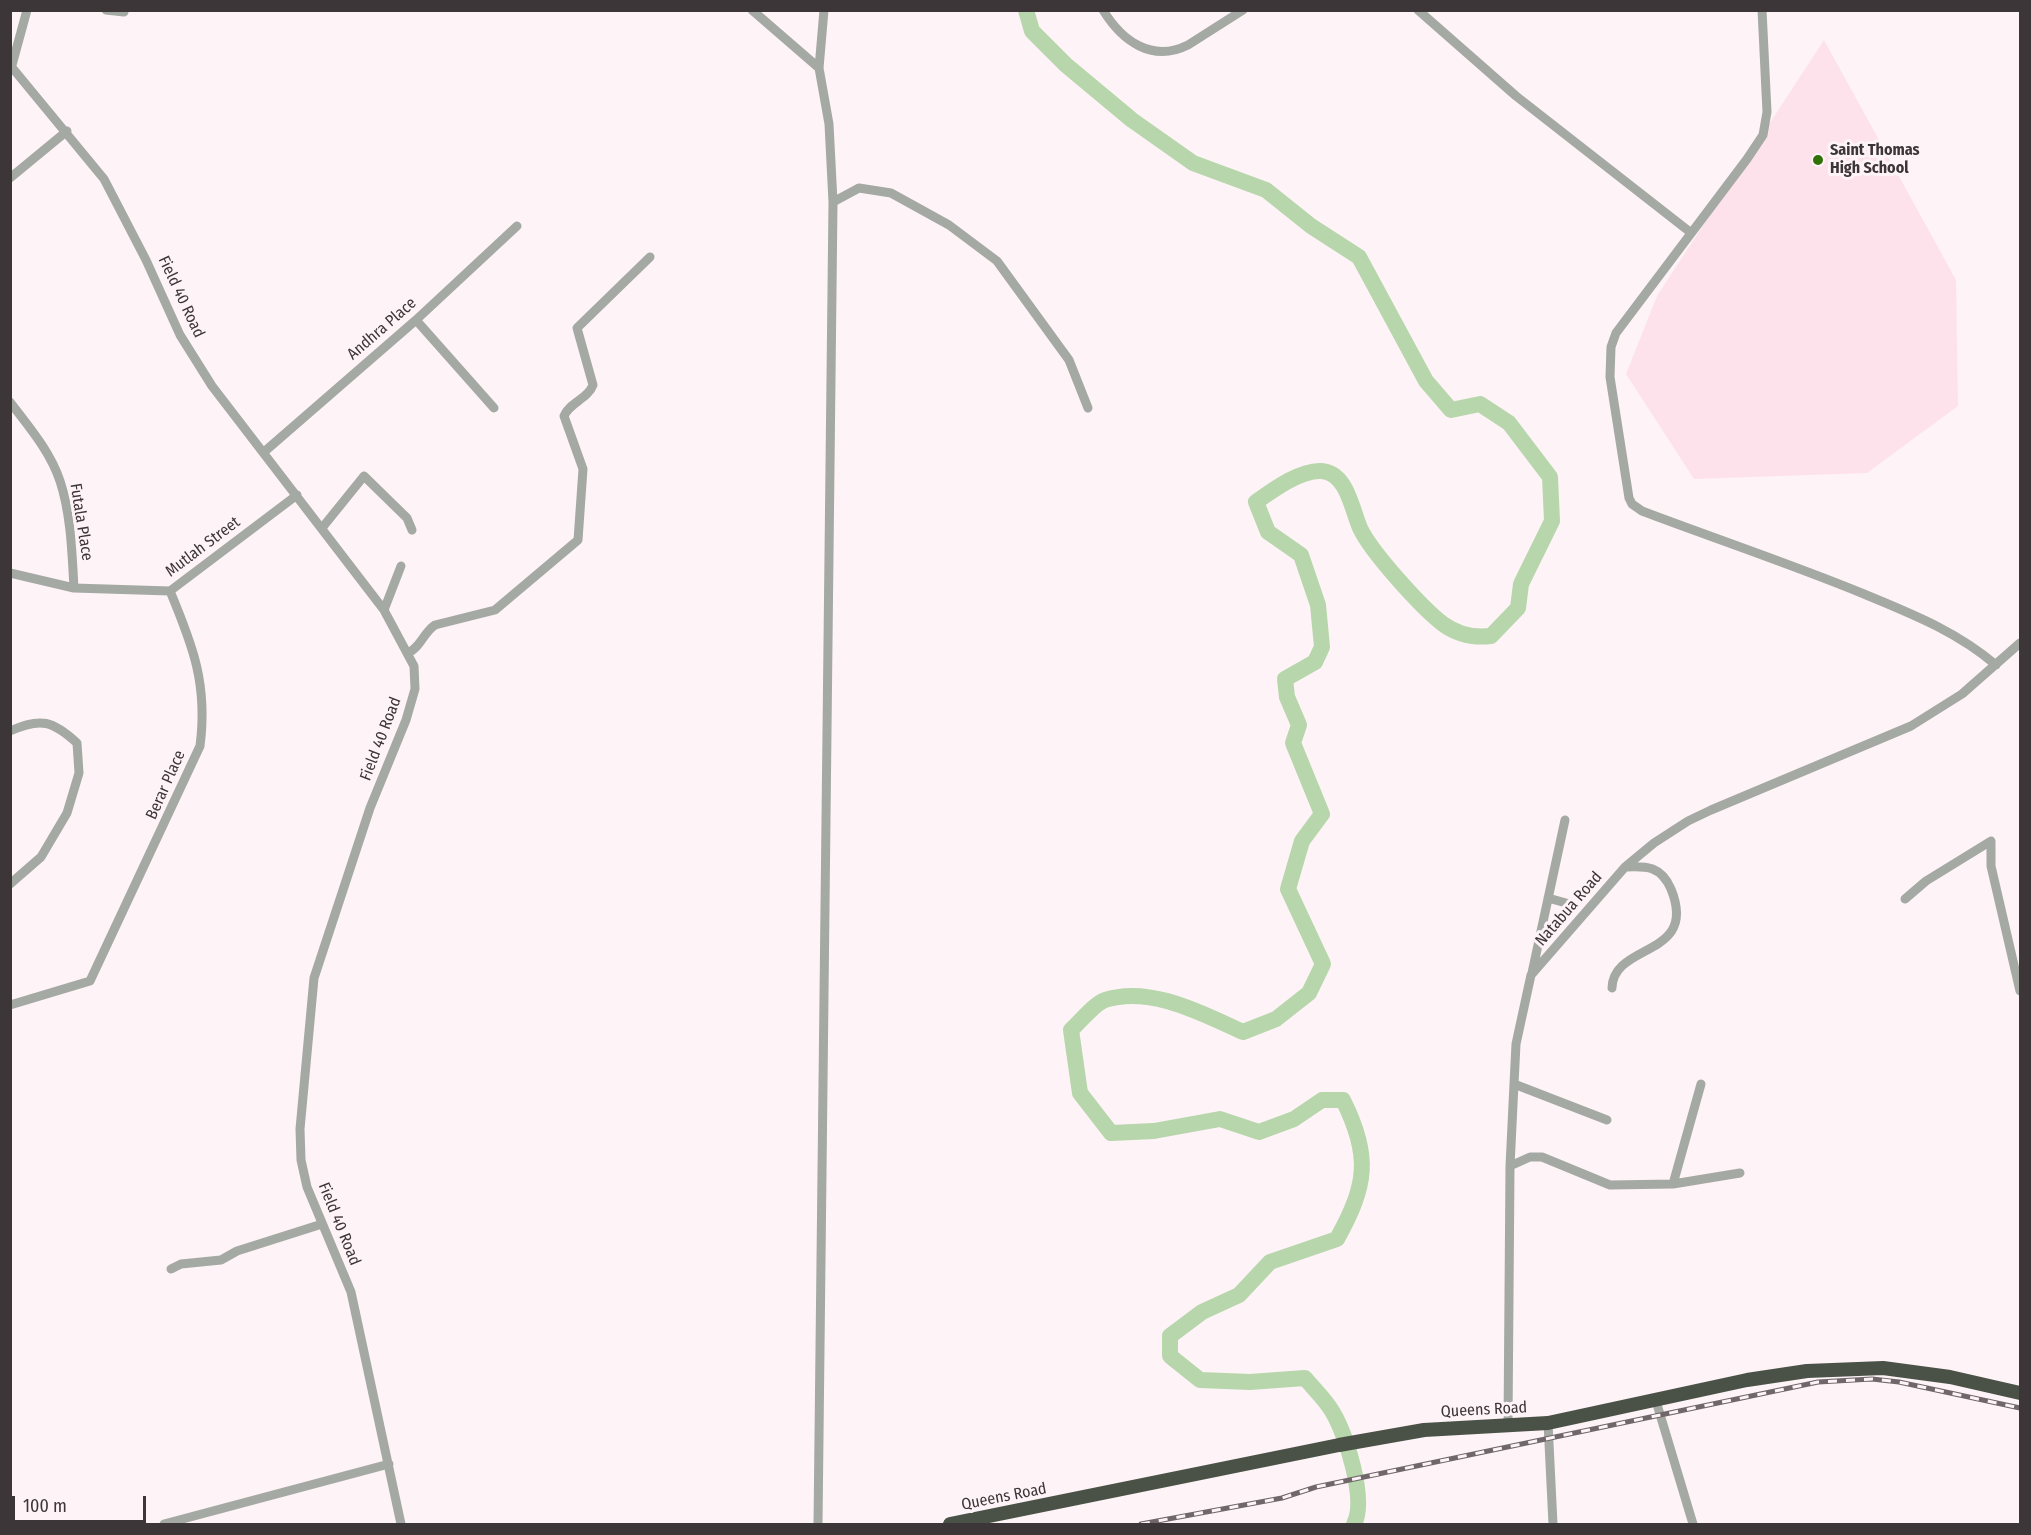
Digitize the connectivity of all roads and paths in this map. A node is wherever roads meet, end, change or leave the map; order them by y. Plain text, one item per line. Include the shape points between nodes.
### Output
1 (27, 10) edge
2 (106, 10) edge
3 (752, 10) edge
4 (824, 10) edge
5 (1103, 10) edge
6 (1243, 10) edge
7 (1418, 10) edge
8 (1762, 10) edge
9 (124, 12) edge
10 (11, 65) edge
11 (819, 68) junction
12 (67, 131) junction
13 (10, 178) edge
14 (833, 202) junction
15 (517, 226) dead end
16 (1690, 232) junction
17 (650, 257) dead end
18 (416, 320) junction
19 (10, 402) edge
20 (494, 408) dead end
21 (1088, 408) dead end
22 (264, 452) junction
23 (297, 495) junction
24 (322, 528) junction
25 (412, 530) dead end
26 (401, 566) dead end
27 (10, 573) edge
28 (74, 588) junction
29 (170, 591) junction
30 (384, 610) junction
31 (2020, 643) edge
32 (408, 653) junction
33 (1996, 665) junction
34 (10, 731) edge
35 (1565, 820) dead end
36 (1625, 867) junction
37 (10, 884) edge
38 (1548, 898) junction
39 (1905, 899) dead end
40 (1566, 903) dead end
41 (1531, 975) junction
42 (1612, 988) dead end
43 (2020, 991) edge
44 (10, 1005) edge
45 (1514, 1084) junction
46 (1701, 1084) dead end
47 (1607, 1120) dead end
48 (1510, 1166) junction
49 (1740, 1173) dead end
50 (1673, 1184) junction
51 (322, 1224) junction
52 (171, 1269) dead end
53 (2020, 1393) edge
54 (1656, 1401) junction
55 (1548, 1423) junction
56 (1508, 1425) junction
57 (389, 1464) junction
58 (164, 1524) edge
59 (401, 1524) edge
60 (818, 1524) edge
61 (950, 1524) edge
62 (1553, 1524) edge
63 (1693, 1524) edge

1 - 10 street
2 - 9 street
3 - 11 street
4 - 11 street
5 - 6 street via 1127,40 1138,47 1161,51 1188,45
7 - 16 street via 1516,96
8 - 16 street via 1767,99 1763,135
10 - 12 street, Field 40 Road
11 - 14 street via 829,124
12 - 13 street
12 - 22 street, Field 40 Road via 119,204 180,335 212,386
14 - 21 street via 859,188 891,193 949,225 997,261 1069,360
14 - 60 street
15 - 18 street, Andhra Place
16 - 33 street via 1627,315 1611,347 1613,408 1632,504 1938,625
17 - 32 street via 577,328 593,385 564,416 583,469 578,540 495,610 435,625
18 - 20 street
18 - 22 street, Andhra Place
19 - 28 street, Futala Place via 42,445 61,482
22 - 23 street, Field 40 Road
23 - 24 street, Field 40 Road
23 - 29 street, Mutlah Street
24 - 25 street via 364,476 407,518
24 - 30 street, Field 40 Road
26 - 30 street
27 - 28 street, Mutlah Street
28 - 29 street, Mutlah Street
29 - 44 street, Berar Place via 200,671 204,717 200,746 90,981
30 - 32 street, Field 40 Road
31 - 33 street, Natabua Road
32 - 51 street, Field 40 Road via 414,666 415,689 370,808 314,978 300,1129 301,1160
33 - 36 street, Natabua Road via 1962,694 1911,726 1688,821
34 - 37 street via 28,723 58,726 77,742 79,773 67,813 41,857
35 - 38 street
36 - 41 street, Natabua Road
36 - 42 street via 1650,866 1660,872 1671,889 1675,926 1667,939 1644,950 1619,971
38 - 40 street
38 - 41 street
39 - 43 street via 1991,841 1991,866
41 - 45 street, Natabua Road via 1516,1044
45 - 47 street
45 - 48 street, Natabua Road
46 - 50 street
48 - 50 street via 1530,1157 1542,1157 1611,1185
48 - 56 street, Natabua Road
49 - 50 street
51 - 52 street via 237,1251 222,1260 180,1264
51 - 57 street, Field 40 Road via 351,1292
53 - 54 highway, Queens Road via 1950,1377 1883,1368 1807,1371
54 - 55 highway, Queens Road
54 - 63 street
55 - 56 highway, Queens Road
55 - 62 street
56 - 61 highway, Queens Road via 1424,1430 1339,1445
57 - 58 street
57 - 59 street, Field 40 Road

